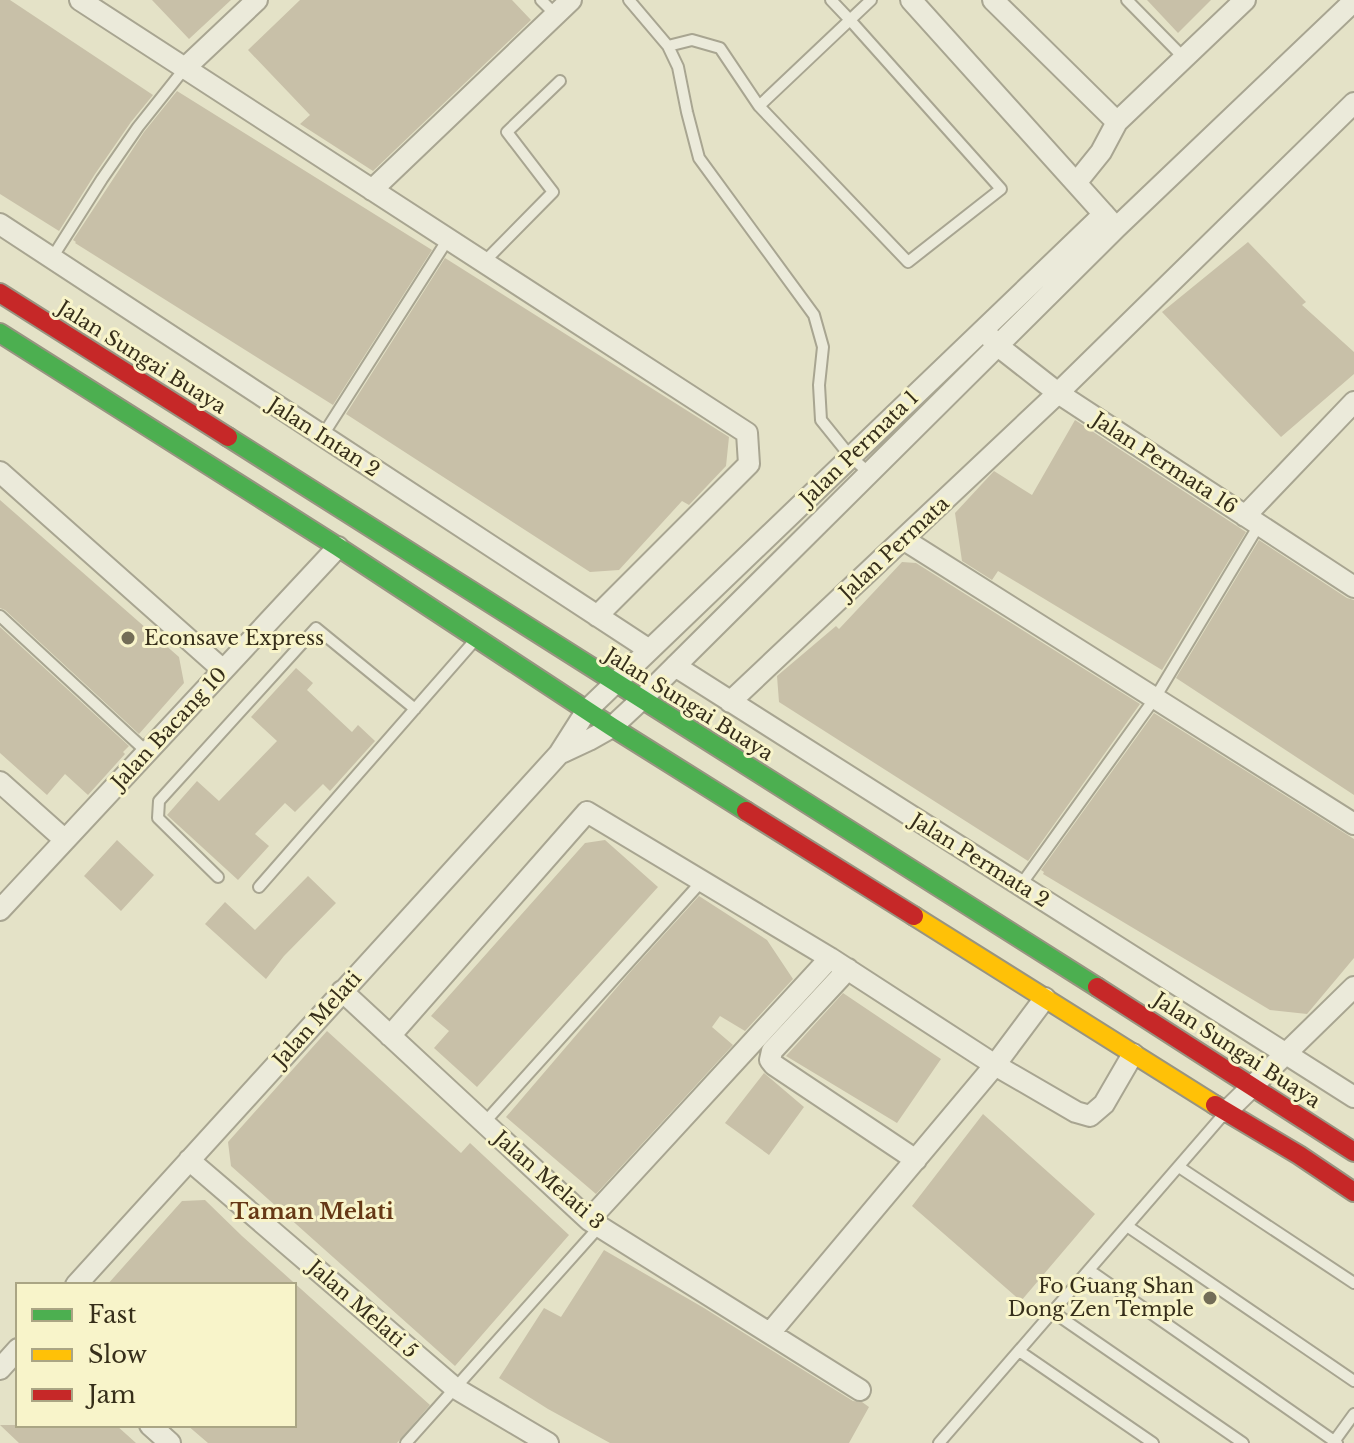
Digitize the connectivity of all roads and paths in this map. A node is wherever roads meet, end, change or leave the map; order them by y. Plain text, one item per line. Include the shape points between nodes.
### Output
1 (80, 0) edge
2 (257, 0) edge
3 (541, 0) edge
4 (571, 0) edge
5 (629, 0) edge
6 (831, 0) edge
7 (871, 0) edge
8 (993, 0) edge
9 (1127, 0) edge
10 (1245, 0) edge
11 (1354, 1) edge
12 (921, 3) edge
13 (556, 15) junction
14 (850, 20) junction
15 (668, 46) junction
16 (1184, 58) junction
17 (185, 68) junction
18 (560, 81) dead end
19 (1354, 103) edge
20 (759, 106) junction
21 (1117, 122) junction
22 (1076, 183) junction
23 (372, 190) junction
24 (1110, 221) junction
25 (0, 224) edge
26 (448, 239) junction
27 (52, 258) junction
28 (484, 262) junction
29 (0, 293) edge
30 (983, 330) junction
31 (0, 333) edge
32 (998, 346) junction
33 (1058, 393) junction
34 (1354, 402) edge
35 (323, 435) junction
36 (850, 456) junction
37 (0, 472) edge
38 (869, 473) junction
39 (1252, 521) junction
40 (903, 539) junction
41 (338, 547) junction
42 (1354, 587) edge
43 (0, 616) edge
44 (597, 616) junction
45 (477, 637) junction
46 (648, 649) junction
47 (675, 666) junction
48 (223, 670) junction
49 (615, 683) junction
50 (1155, 698) junction
51 (641, 700) junction
52 (730, 702) junction
53 (415, 709) junction
54 (587, 710) junction
55 (612, 727) junction
56 (147, 752) junction
57 (559, 754) junction
58 (0, 782) edge
59 (1354, 824) edge
60 (65, 840) junction
61 (218, 877) dead end
62 (702, 881) junction
63 (1020, 886) junction
64 (259, 887) dead end
65 (0, 910) edge
66 (839, 964) junction
67 (1354, 987) edge
68 (342, 991) junction
69 (1045, 998) junction
70 (390, 1036) junction
71 (1133, 1054) junction
72 (1285, 1054) junction
73 (995, 1065) junction
74 (1252, 1085) junction
75 (1354, 1097) edge
76 (1226, 1112) junction
77 (484, 1123) junction
78 (1354, 1152) edge
79 (189, 1160) junction
80 (916, 1160) junction
81 (1179, 1167) junction
82 (1354, 1192) edge
83 (594, 1223) junction
84 (1127, 1226) junction
85 (1089, 1270) junction
86 (78, 1283) edge
87 (1354, 1283) edge
88 (1053, 1312) junction
89 (770, 1333) junction
90 (16, 1351) edge
91 (1019, 1351) junction
92 (0, 1369) edge
93 (1354, 1381) edge
94 (455, 1388) junction
95 (860, 1390) dead end
96 (1354, 1414) edge
97 (152, 1427) edge
98 (1335, 1442) edge
99 (170, 1443) edge
100 (406, 1443) edge
101 (548, 1443) edge
102 (939, 1443) edge
103 (1153, 1443) edge
104 (1243, 1443) edge

1 - 17 street
2 - 17 street
3 - 13 lane
4 - 13 street
5 - 15 lane
6 - 14 lane
7 - 14 lane
8 - 21 street
9 - 16 lane
10 - 16 street
11 - 24 street
12 - 22 street
13 - 23 street
14 - 20 lane
14 - 20 lane via 1001,189 908,262
15 - 20 lane via 692,40 720,48
15 - 36 lane via 678,67 699,158 814,315 823,347 821,420
16 - 21 street
17 - 23 street
17 - 27 lane via 129,140
18 - 28 lane via 507,132 553,192
19 - 33 street
21 - 22 street
22 - 24 street
23 - 26 street
24 - 30 street, Jalan Permata 1
24 - 32 street, Jalan Permata 1
25 - 27 street, Jalan Intan 2
26 - 28 street
26 - 35 lane
27 - 35 street, Jalan Intan 2
28 - 44 street via 747,433 749,464
29 - 49 street, Jalan Sungai Buaya
30 - 32 street, Jalan Permata 16
30 - 36 street, Jalan Permata 1
31 - 41 street
32 - 33 street, Jalan Permata 16
32 - 38 street, Jalan Permata 1
33 - 39 street, Jalan Permata 16
33 - 40 street, Jalan Permata
34 - 39 street
35 - 44 street, Jalan Intan 2
36 - 38 lane
36 - 46 street, Jalan Permata 1
37 - 48 street
38 - 47 street, Jalan Permata 1
39 - 42 street, Jalan Permata 16
39 - 50 lane
40 - 50 street
40 - 52 street, Jalan Permata
41 - 45 street
41 - 48 street, Jalan Bacang 10
43 - 56 lane
44 - 46 street, Jalan Intan 2
45 - 53 lane
45 - 54 street
46 - 49 street, Jalan Permata 1
47 - 51 street, Jalan Permata 1
47 - 52 street, Jalan Permata 2
48 - 56 street, Jalan Bacang 10
49 - 51 street, Jalan Sungai Buaya
49 - 54 street, Jalan Melati
50 - 59 street
50 - 63 lane
51 - 55 street, Jalan Melati
51 - 74 street, Jalan Sungai Buaya
52 - 63 street, Jalan Permata 2
53 - 61 lane via 316,628 159,801 158,818
53 - 64 lane
54 - 55 street
54 - 57 street, Jalan Melati
55 - 57 street, Jalan Melati
55 - 69 street
56 - 60 street, Jalan Bacang 10
57 - 68 street, Jalan Melati
58 - 60 street
60 - 65 street, Jalan Bacang 10
62 - 66 street
62 - 70 street via 587,812
62 - 77 lane
63 - 72 street, Jalan Permata 2
66 - 73 street
66 - 80 street via 770,1060
66 - 83 street
67 - 72 street
68 - 70 street, Jalan Melati 3
68 - 79 street, Jalan Melati
69 - 71 street
69 - 73 street
70 - 77 street, Jalan Melati 3
71 - 73 street via 1104,1104 1090,1116
71 - 76 street
72 - 74 street
72 - 75 street, Jalan Permata 2
73 - 80 street
74 - 76 street
74 - 78 street, Jalan Sungai Buaya
76 - 81 lane
76 - 82 street
77 - 83 street, Jalan Melati 3
79 - 86 street, Jalan Melati
79 - 94 street, Jalan Melati 5
80 - 89 street
81 - 84 lane
81 - 87 lane
83 - 89 street, Jalan Melati 3
83 - 94 lane
84 - 85 lane
84 - 93 lane
85 - 88 lane
85 - 98 lane
88 - 91 lane
88 - 104 lane
89 - 95 street, Jalan Melati 3
90 - 92 street
91 - 102 lane
91 - 103 lane
94 - 100 lane
94 - 101 street, Jalan Melati 5
96 - 98 lane
97 - 99 street

